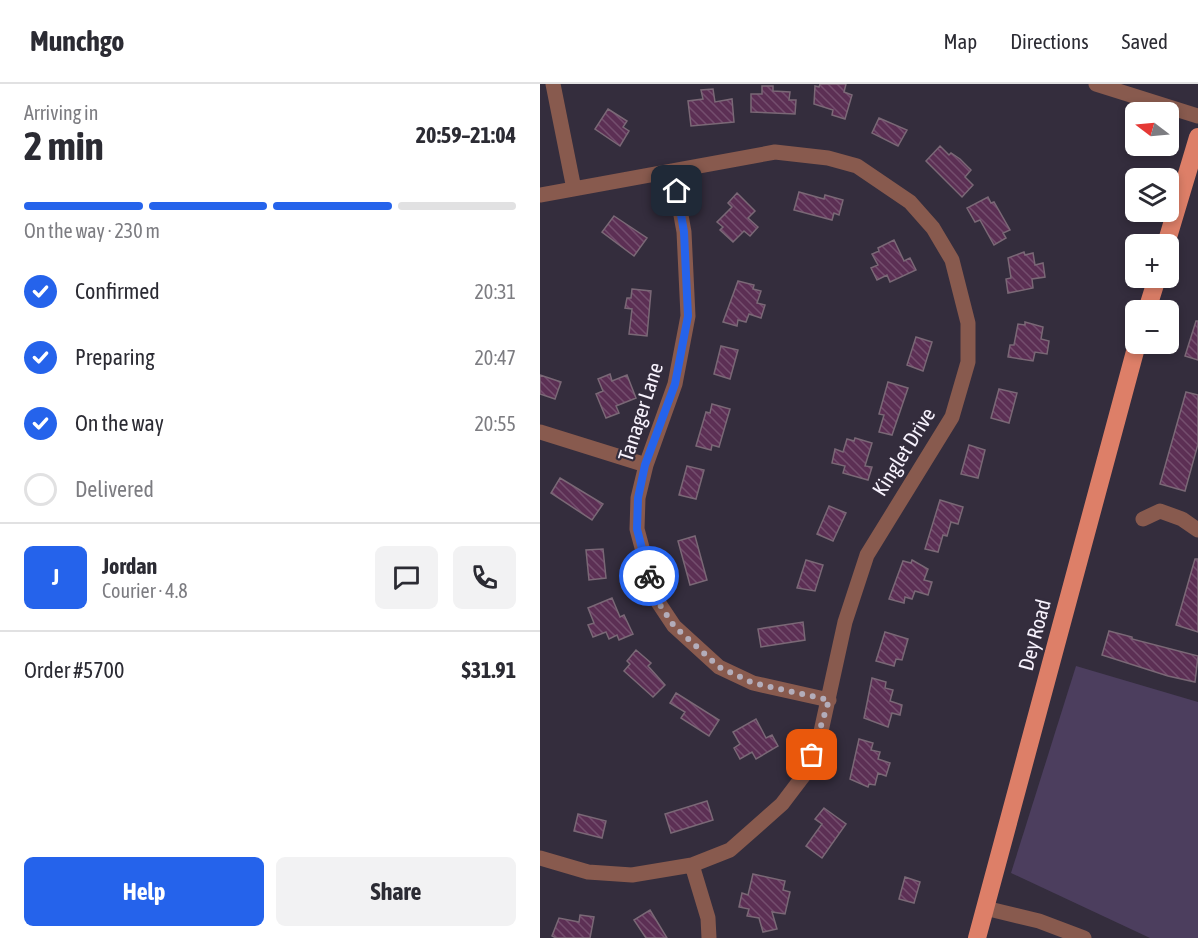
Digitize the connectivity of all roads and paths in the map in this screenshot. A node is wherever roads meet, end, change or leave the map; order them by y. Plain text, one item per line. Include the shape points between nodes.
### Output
1 (553, 84) edge
2 (1096, 84) edge
3 (1198, 116) edge
4 (1198, 137) edge
5 (673, 171) junction
6 (574, 189) junction
7 (540, 195) edge
8 (1169, 234) edge
9 (1134, 354) edge
10 (540, 432) edge
11 (645, 465) junction
12 (1143, 519) dead end
13 (1198, 530) edge
14 (829, 700) junction
15 (540, 858) edge
16 (692, 865) junction
17 (985, 908) junction
18 (709, 938) edge
19 (977, 938) edge
20 (1084, 938) edge

1 - 6 street
2 - 3 street
4 - 8 main road
5 - 6 street, Kinglet Drive
5 - 11 street, Tanager Lane via 684,232 688,316 675,384
5 - 14 street, Kinglet Drive via 775,152 828,158 857,166 910,202 933,228 952,260 968,323 968,362 952,417 867,555 845,622
6 - 7 street, Kinglet Drive
9 - 17 main road, Dey Road
10 - 11 street
11 - 14 street, Tanager Lane via 637,529 658,602 674,626 719,667 753,683
12 - 13 street via 1160,512 1182,519
14 - 16 street, Kinglet Drive via 804,775 782,804 730,850
15 - 16 street, Kinglet Drive via 588,872 632,875
16 - 18 street via 708,918
17 - 19 main road, Dey Road
17 - 20 street via 1039,921

